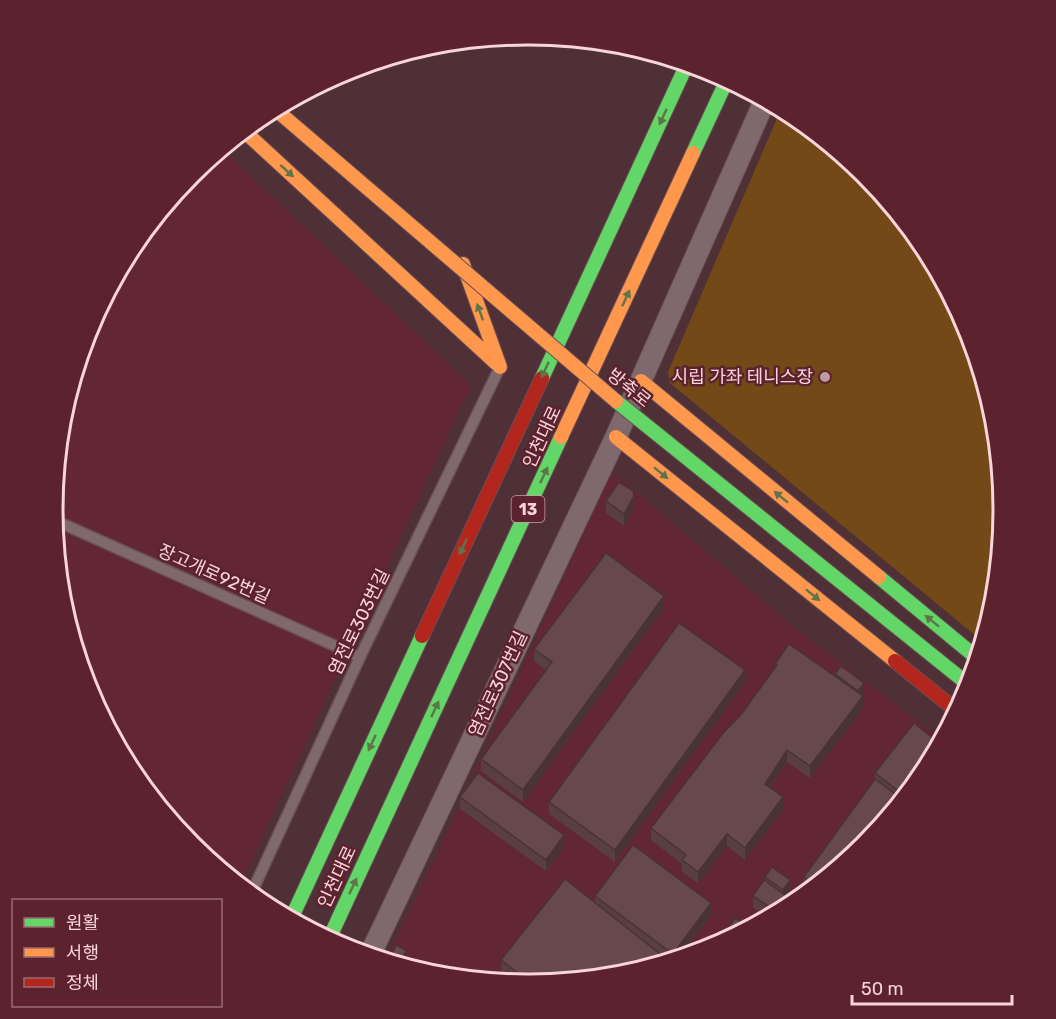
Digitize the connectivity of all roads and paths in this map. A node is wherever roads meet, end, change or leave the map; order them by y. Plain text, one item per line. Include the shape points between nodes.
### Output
1 (683, 72) edge
2 (724, 89) edge
3 (762, 108) edge
4 (293, 109) edge
5 (282, 115) edge
6 (251, 137) edge
7 (500, 367) junction
8 (641, 381) junction
9 (616, 436) junction
10 (63, 524) edge
11 (970, 652) edge
12 (360, 657) junction
13 (960, 678) edge
14 (949, 705) edge
15 (255, 885) edge
16 (295, 911) edge
17 (332, 930) edge
18 (374, 947) edge

1 -> 16 main road, 인천대로 / 13
17 -> 2 main road, 인천대로 / 13
3 - 8 street, 염전로307번길
7 -> 4 main road via 459,253
5 - 13 main road, 방축로, bridge via 571,364
6 -> 7 main road
7 - 12 lane, 염전로303번길
8 - 9 street, 염전로307번길
11 -> 8 main road
9 -> 14 main road
9 - 18 street, 염전로307번길
10 - 12 lane, 장고개로92번길
12 - 15 lane, 염전로303번길

